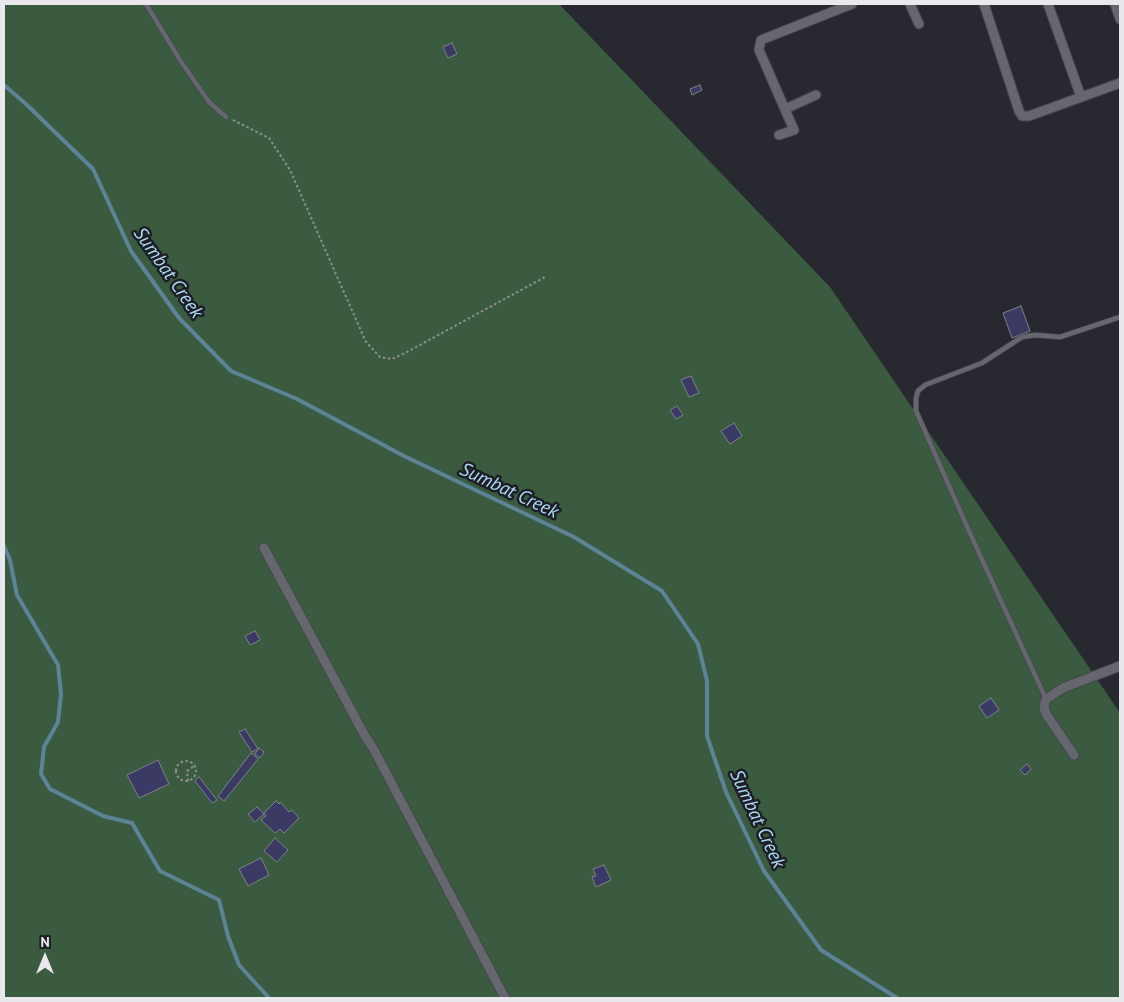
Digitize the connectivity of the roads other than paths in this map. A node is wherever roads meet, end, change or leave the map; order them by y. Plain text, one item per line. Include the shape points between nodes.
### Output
1 (146, 4) edge
2 (852, 4) edge
3 (910, 4) edge
4 (984, 4) edge
5 (1048, 4) edge
6 (1115, 4) edge
7 (1120, 19) edge
8 (919, 24) dead end
9 (1120, 83) edge
10 (816, 95) dead end
11 (1081, 97) junction
12 (785, 109) junction
13 (226, 117) road end
14 (779, 135) dead end
15 (1120, 316) edge
16 (264, 548) dead end
17 (1120, 666) edge
18 (1046, 699) junction
19 (1074, 755) dead end
20 (505, 998) edge

1 - 13 lane via 209,102
2 - 12 street via 761,40 759,50
3 - 8 street
4 - 11 street via 1022,116
5 - 11 street
6 - 7 street
9 - 11 street
10 - 12 street
12 - 14 street via 794,130
15 - 18 lane via 1060,337 1022,337 982,363 925,385 916,398 916,411
16 - 20 street
17 - 18 street via 1063,688
18 - 19 street via 1046,714

